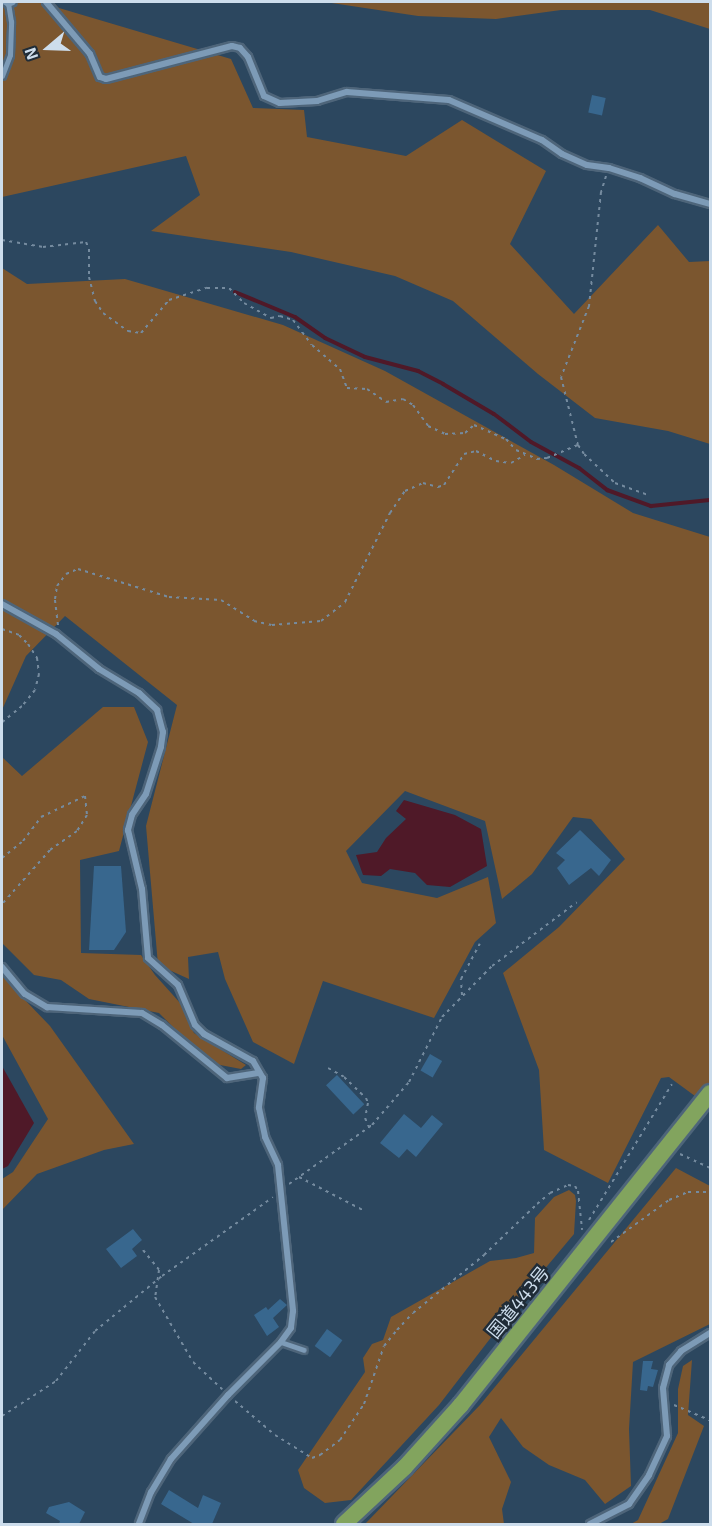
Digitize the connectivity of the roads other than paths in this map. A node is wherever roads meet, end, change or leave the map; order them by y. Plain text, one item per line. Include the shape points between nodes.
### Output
1 (9, 2) edge
2 (46, 2) edge
3 (2, 76) edge
4 (711, 204) edge
5 (2, 604) edge
6 (2, 967) edge
7 (260, 1073) junction
8 (711, 1092) edge
9 (711, 1333) edge
10 (281, 1342) junction
11 (304, 1350) dead end
12 (139, 1524) edge
13 (344, 1524) edge
14 (590, 1524) edge

1 - 3 lane via 10,55
2 - 4 street via 90,54 100,77 106,79 232,46 248,57 264,96 280,103 316,101 347,92 449,100 542,140 587,165 609,168
5 - 7 street via 57,634 149,700 157,710 162,722 161,747 146,794 132,814 128,830 142,890 148,958 178,985 195,1025 253,1061
6 - 7 street via 25,994 47,1007 142,1012 227,1078
7 - 10 street via 263,1078 259,1108 265,1137 278,1165 293,1311 291,1328
8 - 13 highway, 国道443号 via 453,1414 405,1467
9 - 14 street via 681,1351 669,1365 663,1388 667,1436 650,1475 629,1504
10 - 11 lane
10 - 12 street via 171,1459 150,1492

